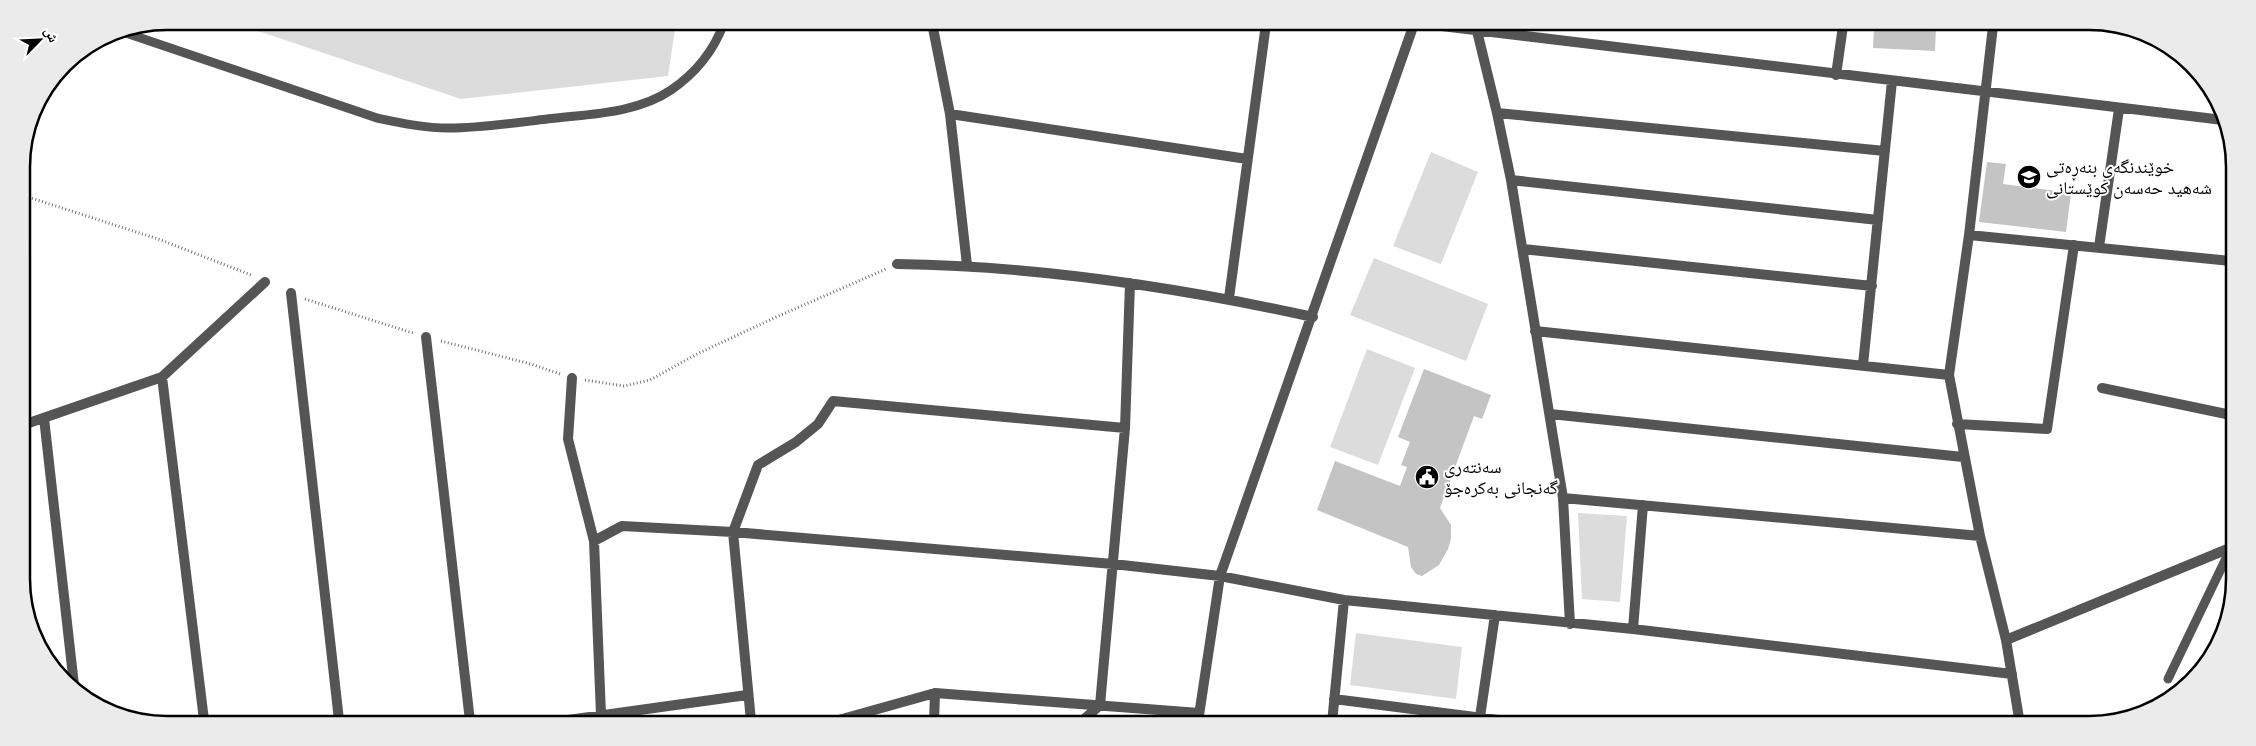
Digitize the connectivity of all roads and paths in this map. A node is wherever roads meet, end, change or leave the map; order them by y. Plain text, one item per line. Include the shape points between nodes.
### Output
1 (721, 30) edge
2 (933, 30) edge
3 (1265, 30) edge
4 (1412, 30) edge
5 (1471, 30) edge
6 (1842, 30) edge
7 (1993, 30) edge
8 (1477, 31) junction
9 (132, 35) edge
10 (1836, 75) junction
11 (1892, 81) junction
12 (1986, 92) junction
13 (2119, 109) junction
14 (1497, 113) junction
15 (950, 114) junction
16 (2217, 119) edge
17 (1885, 151) junction
18 (1248, 159) junction
19 (1511, 180) junction
20 (30, 198) edge
21 (1878, 220) junction
22 (1968, 235) junction
23 (2074, 245) junction
24 (2100, 248) junction
25 (1522, 249) junction
26 (2226, 261) edge
27 (897, 264) joint
28 (967, 265) junction
29 (266, 282) joint
30 (1130, 283) junction
31 (1872, 286) junction
32 (291, 294) joint
33 (1229, 298) junction
34 (1313, 317) junction
35 (1535, 331) junction
36 (426, 337) junction
37 (1863, 365) junction
38 (1949, 375) junction
39 (162, 376) junction
40 (572, 378) junction
41 (2102, 388) dead end
42 (2226, 413) edge
43 (1550, 414) junction
44 (44, 418) junction
45 (30, 423) edge
46 (1957, 424) junction
47 (1125, 428) junction
48 (1963, 457) junction
49 (1563, 498) junction
50 (1643, 505) junction
51 (734, 532) junction
52 (1980, 536) junction
53 (594, 541) junction
54 (2226, 551) edge
55 (2226, 557) edge
56 (1113, 564) junction
57 (1220, 576) junction
58 (1344, 600) junction
59 (1494, 615) junction
60 (1570, 624) junction
61 (1633, 629) junction
62 (2006, 640) junction
63 (2012, 674) junction
64 (73, 678) edge
65 (2168, 680) dead end
66 (935, 693) junction
67 (747, 696) junction
68 (1334, 699) junction
69 (1100, 704) junction
70 (601, 715) junction
71 (204, 716) edge
72 (338, 716) edge
73 (470, 716) edge
74 (594, 716) edge
75 (749, 716) edge
76 (853, 716) edge
77 (934, 716) edge
78 (1087, 716) edge
79 (1190, 716) edge
80 (1198, 716) edge
81 (1333, 716) edge
82 (1472, 716) edge
83 (1480, 716) edge
84 (2019, 716) edge

1 - 9 lane via 706,58 688,76 650,101 606,111 483,127 448,128 377,118
2 - 15 street
3 - 18 street
4 - 34 street
5 - 8 street
6 - 10 street
7 - 12 street
8 - 10 street
8 - 14 street
10 - 11 street
11 - 12 street
11 - 17 street
12 - 13 street
12 - 22 street
13 - 16 street
13 - 24 street
14 - 17 street
14 - 19 street
15 - 18 street
15 - 28 street
17 - 21 street
18 - 33 street
19 - 21 street
19 - 25 street
20 - 29 path via 161,240
21 - 31 street
22 - 23 street
22 - 38 street
23 - 24 street
23 - 46 street via 2047,429
24 - 26 street
25 - 31 street
25 - 35 street
27 - 28 street
27 - 40 path via 696,354 650,380 624,386
28 - 30 street
29 - 39 street
30 - 33 street
30 - 47 street
31 - 37 street
32 - 36 path
32 - 72 street
33 - 34 street
34 - 57 street
35 - 37 street
35 - 43 street
36 - 40 path via 532,364
36 - 73 street
37 - 38 street
38 - 46 street
39 - 44 street
39 - 71 street
40 - 53 street via 568,438
41 - 42 street
43 - 48 street
43 - 49 street
44 - 45 street
44 - 64 street
46 - 48 street
47 - 51 street via 833,402 818,424 758,465
47 - 56 street
48 - 52 street
49 - 50 street
49 - 60 street
50 - 52 street
50 - 61 street
51 - 53 street via 622,526
51 - 56 street
51 - 67 street
52 - 62 street
53 - 70 street
54 - 62 street
55 - 65 lane
56 - 57 street
56 - 69 street
57 - 58 street
57 - 80 street
58 - 59 street
58 - 68 street
59 - 60 street
59 - 83 street
60 - 61 street
61 - 63 street
62 - 63 street
63 - 84 street
66 - 69 street
66 - 76 street
66 - 77 street
67 - 70 street
67 - 75 street
68 - 81 street
68 - 82 street
69 - 78 street
69 - 79 street
70 - 74 street

